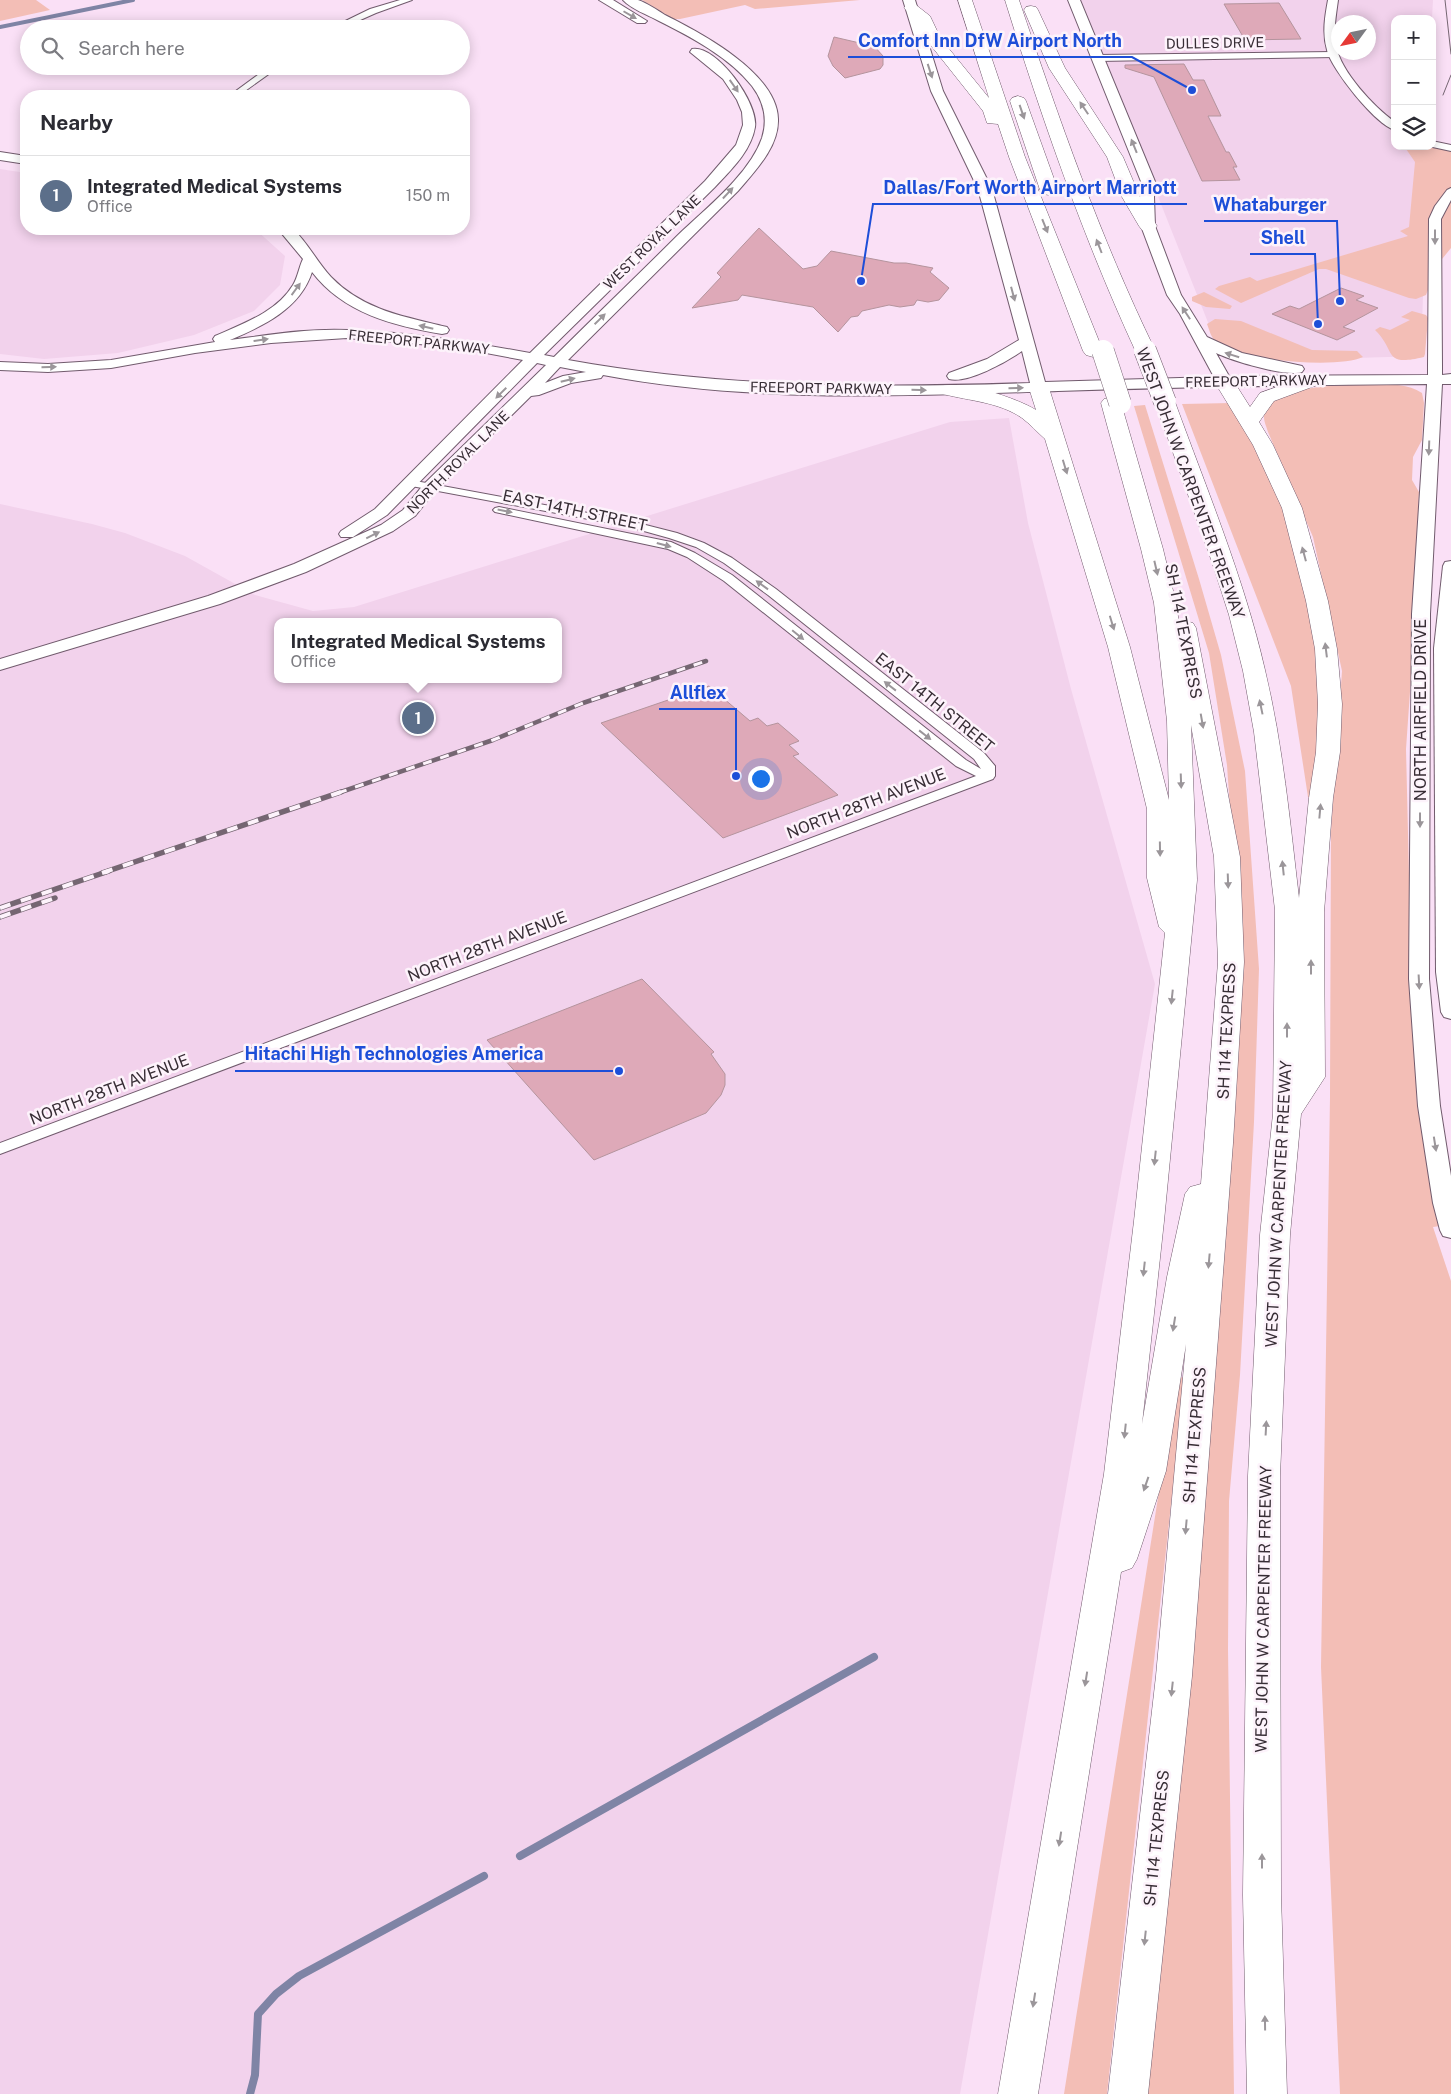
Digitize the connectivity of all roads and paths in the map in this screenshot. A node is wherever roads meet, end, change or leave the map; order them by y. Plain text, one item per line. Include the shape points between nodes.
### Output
1 (408, 0) edge
2 (604, 0) edge
3 (629, 0) edge
4 (965, 0) edge
5 (1012, 0) edge
6 (1026, 0) edge
7 (1074, 0) edge
8 (1333, 0) edge
9 (910, 4) edge
10 (1332, 15) edge
11 (354, 20) edge
12 (671, 24) junction
13 (1331, 25) edge
14 (1331, 44) edge
15 (683, 45) dead end
16 (1331, 55) edge
17 (1098, 58) junction
18 (1336, 60) edge
19 (263, 75) edge
20 (1013, 84) dead end
21 (242, 90) edge
22 (769, 106) junction
23 (746, 107) junction
24 (1391, 123) edge
25 (1436, 145) edge
26 (1451, 148) edge
27 (0, 156) edge
28 (1017, 157) junction
29 (20, 159) edge
30 (1451, 192) edge
31 (690, 204) junction
32 (1054, 206) dead end
33 (712, 209) junction
34 (1061, 225) dead end
35 (1148, 226) junction
36 (291, 235) edge
37 (309, 260) junction
38 (1202, 340) junction
39 (1026, 341) junction
40 (196, 349) junction
41 (1098, 351) junction
42 (538, 353) junction
43 (561, 358) junction
44 (0, 366) edge
45 (1451, 367) edge
46 (1435, 372) junction
47 (616, 373) junction
48 (1305, 374) junction
49 (1220, 376) junction
50 (1379, 379) junction
51 (1451, 379) edge
52 (1037, 381) junction
53 (952, 383) junction
54 (818, 384) junction
55 (523, 397) junction
56 (1434, 399) junction
57 (1115, 403) junction
58 (1249, 421) junction
59 (1056, 439) junction
60 (406, 487) junction
61 (426, 491) junction
62 (1451, 566) edge
63 (263, 580) junction
64 (0, 665) edge
65 (988, 776) junction
66 (1177, 948) junction
67 (1451, 1012) edge
68 (1287, 1114) junction
69 (1219, 1142) junction
70 (0, 1149) edge
71 (1451, 1230) edge
72 (1094, 1631) junction
73 (1018, 2094) edge
74 (1128, 2094) edge
75 (1267, 2094) edge

1 - 11 street
2 -> 12 main road via 653,28
3 - 12 main road, WEST ROYAL LANE
4 - 28 highway
68 -> 5 highway, WEST JOHN W CARPENTER FREEWAY, bridge via 1288,910 1266,732 1240,615 1165,402 1145,350 1116,292 1042,94
35 -> 6 highway via 1131,197 1115,157 1057,68
7 - 17 main road
8 - 10 street
9 - 28 highway via 925,19 934,40 990,111 1002,147
9 -> 39 main road via 937,90 985,189
12 - 22 main road, WEST ROYAL LANE via 737,64 763,92
13 - 14 street
15 -> 23 main road, WEST ROYAL LANE via 728,76
16 - 17 street, DULLES DRIVE
35 -> 17 main road via 1149,184
18 - 24 street via 1360,92
19 - 21 street
20 -> 32 highway
22 - 23 main road
33 -> 22 main road, WEST ROYAL LANE via 761,153 772,118
23 - 31 main road, WEST ROYAL LANE via 749,123 746,137 725,168
25 - 26 street
27 - 29 main road
28 -> 41 highway
30 -> 46 street, NORTH AIRFIELD DRIVE via 1435,218
31 - 33 main road
31 - 42 main road, WEST ROYAL LANE
43 -> 33 main road, WEST ROYAL LANE
34 - 41 highway, SH 114 TEXPRESS
38 -> 35 main road via 1174,295
36 - 37 main road, FREEPORT PARKWAY
40 -> 37 main road via 255,323 283,306 299,287
42 -> 37 main road, FREEPORT PARKWAY via 369,310 327,282
48 -> 38 main road via 1250,361 1223,352
38 - 49 main road
39 - 52 main road
39 - 53 main road via 1009,355
40 -> 42 main road, FREEPORT PARKWAY via 271,339 347,334
44 -> 40 main road via 48,368 111,364
41 - 57 highway, SH 114 TEXPRESS, bridge
42 - 43 main road, FREEPORT PARKWAY
42 -> 60 main road, WEST ROYAL LANE
43 - 47 main road, FREEPORT PARKWAY
43 - 54 main road, FREEPORT PARKWAY
43 - 55 main road, NORTH ROYAL LANE
45 - 46 main road, FREEPORT PARKWAY
46 - 48 main road, FREEPORT PARKWAY
46 - 50 main road, FREEPORT PARKWAY
46 - 51 main road, FREEPORT PARKWAY
46 - 56 main road, NORTH AIRFIELD DRIVE
47 - 54 main road, FREEPORT PARKWAY via 685,382
55 -> 47 main road via 568,379
48 - 49 main road, FREEPORT PARKWAY
48 - 50 main road, FREEPORT PARKWAY
48 - 58 highway via 1261,402
49 - 52 main road, FREEPORT PARKWAY
49 - 58 highway
50 - 56 main road via 1406,383
52 - 53 main road, FREEPORT PARKWAY
52 - 59 highway
53 - 54 main road, FREEPORT PARKWAY
53 - 59 highway via 1029,414
55 - 61 main road, NORTH ROYAL LANE
56 -> 71 main road, NORTH AIRFIELD DRIVE via 1421,614 1419,979 1429,1106
57 -> 66 highway via 1160,585 1179,721 1184,880
57 -> 69 highway, SH 114 TEXPRESS via 1176,576 1227,857 1231,962
68 -> 58 highway via 1311,1077 1311,912 1330,704 1319,610 1292,508 1278,474
59 -> 66 highway via 1119,648 1155,791 1159,809 1160,878
60 - 61 street, EAST 14TH STREET
60 - 63 main road, NORTH ROYAL LANE via 361,527
63 -> 61 main road, NORTH ROYAL LANE via 300,568 387,528 409,513
61 -> 65 street, EAST 14TH STREET via 671,546 691,554 728,578 961,763
65 -> 61 street, EAST 14TH STREET via 988,766 978,756 772,592 702,546 626,523
62 - 67 main road, NORTH AIRFIELD DRIVE via 1443,648 1446,972
63 - 64 main road, NORTH ROYAL LANE via 214,600
65 - 70 street, NORTH 28TH AVENUE
66 -> 72 highway via 1120,1474
75 -> 68 highway, WEST JOHN W CARPENTER FREEWAY via 1262,1865 1264,1476 1275,1235
69 -> 72 highway via 1208,1157 1182,1277 1150,1471
69 -> 74 highway, SH 114 TEXPRESS via 1174,1676
72 -> 73 highway

